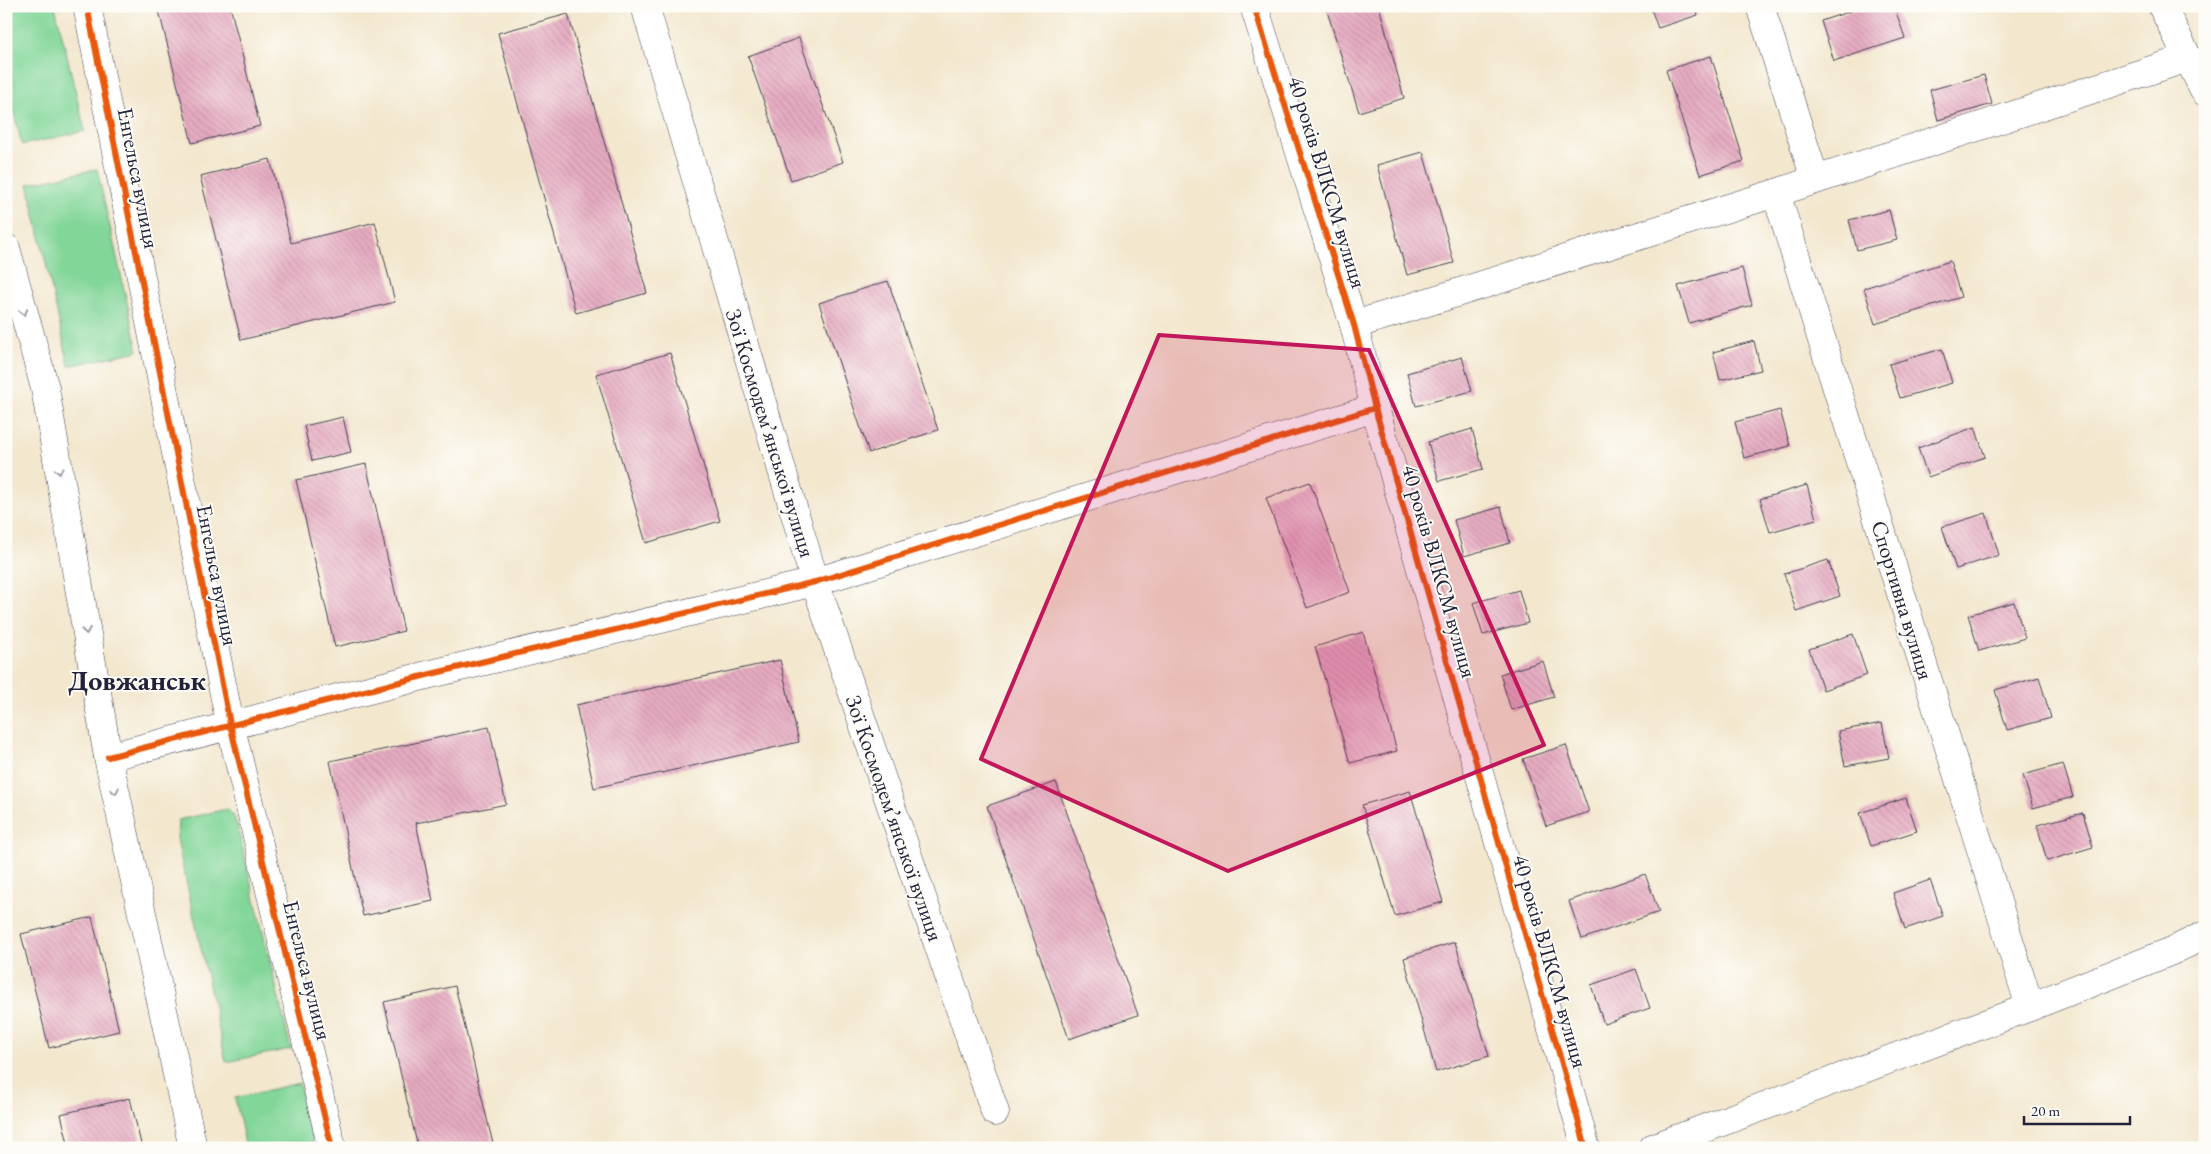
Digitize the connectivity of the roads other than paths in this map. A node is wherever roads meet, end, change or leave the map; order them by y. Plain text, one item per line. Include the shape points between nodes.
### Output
1 (87, 6) edge
2 (644, 6) edge
3 (1254, 6) edge
4 (1760, 6) edge
5 (2162, 6) edge
6 (2198, 72) edge
7 (1815, 178) junction
8 (1776, 193) junction
9 (6, 248) edge
10 (1354, 325) junction
11 (1375, 408) junction
12 (816, 582) junction
13 (230, 724) junction
14 (108, 757) junction
15 (2205, 935) edge
16 (2030, 1007) junction
17 (995, 1112) dead end
18 (193, 1148) edge
19 (332, 1148) edge
20 (1586, 1148) edge
21 (1652, 1148) edge

1 - 13 street, Енгельса вулиця
2 - 12 street, Зої Космодем’янської вулиця
3 - 10 street, 40 років ВЛКСМ вулиця
4 - 7 street
5 - 6 street
6 - 7 street
7 - 8 street
8 - 10 street
8 - 16 street, Спортивна вулиця
9 -> 14 street via 45,388
10 - 11 street, 40 років ВЛКСМ вулиця
11 - 12 street
11 - 20 street, 40 років ВЛКСМ вулиця
12 - 13 street
12 - 17 street, Зої Космодем’янської вулиця
13 - 14 street
13 - 19 street, Енгельса вулиця
14 -> 18 street
15 - 16 street via 2172,952
16 - 21 street

